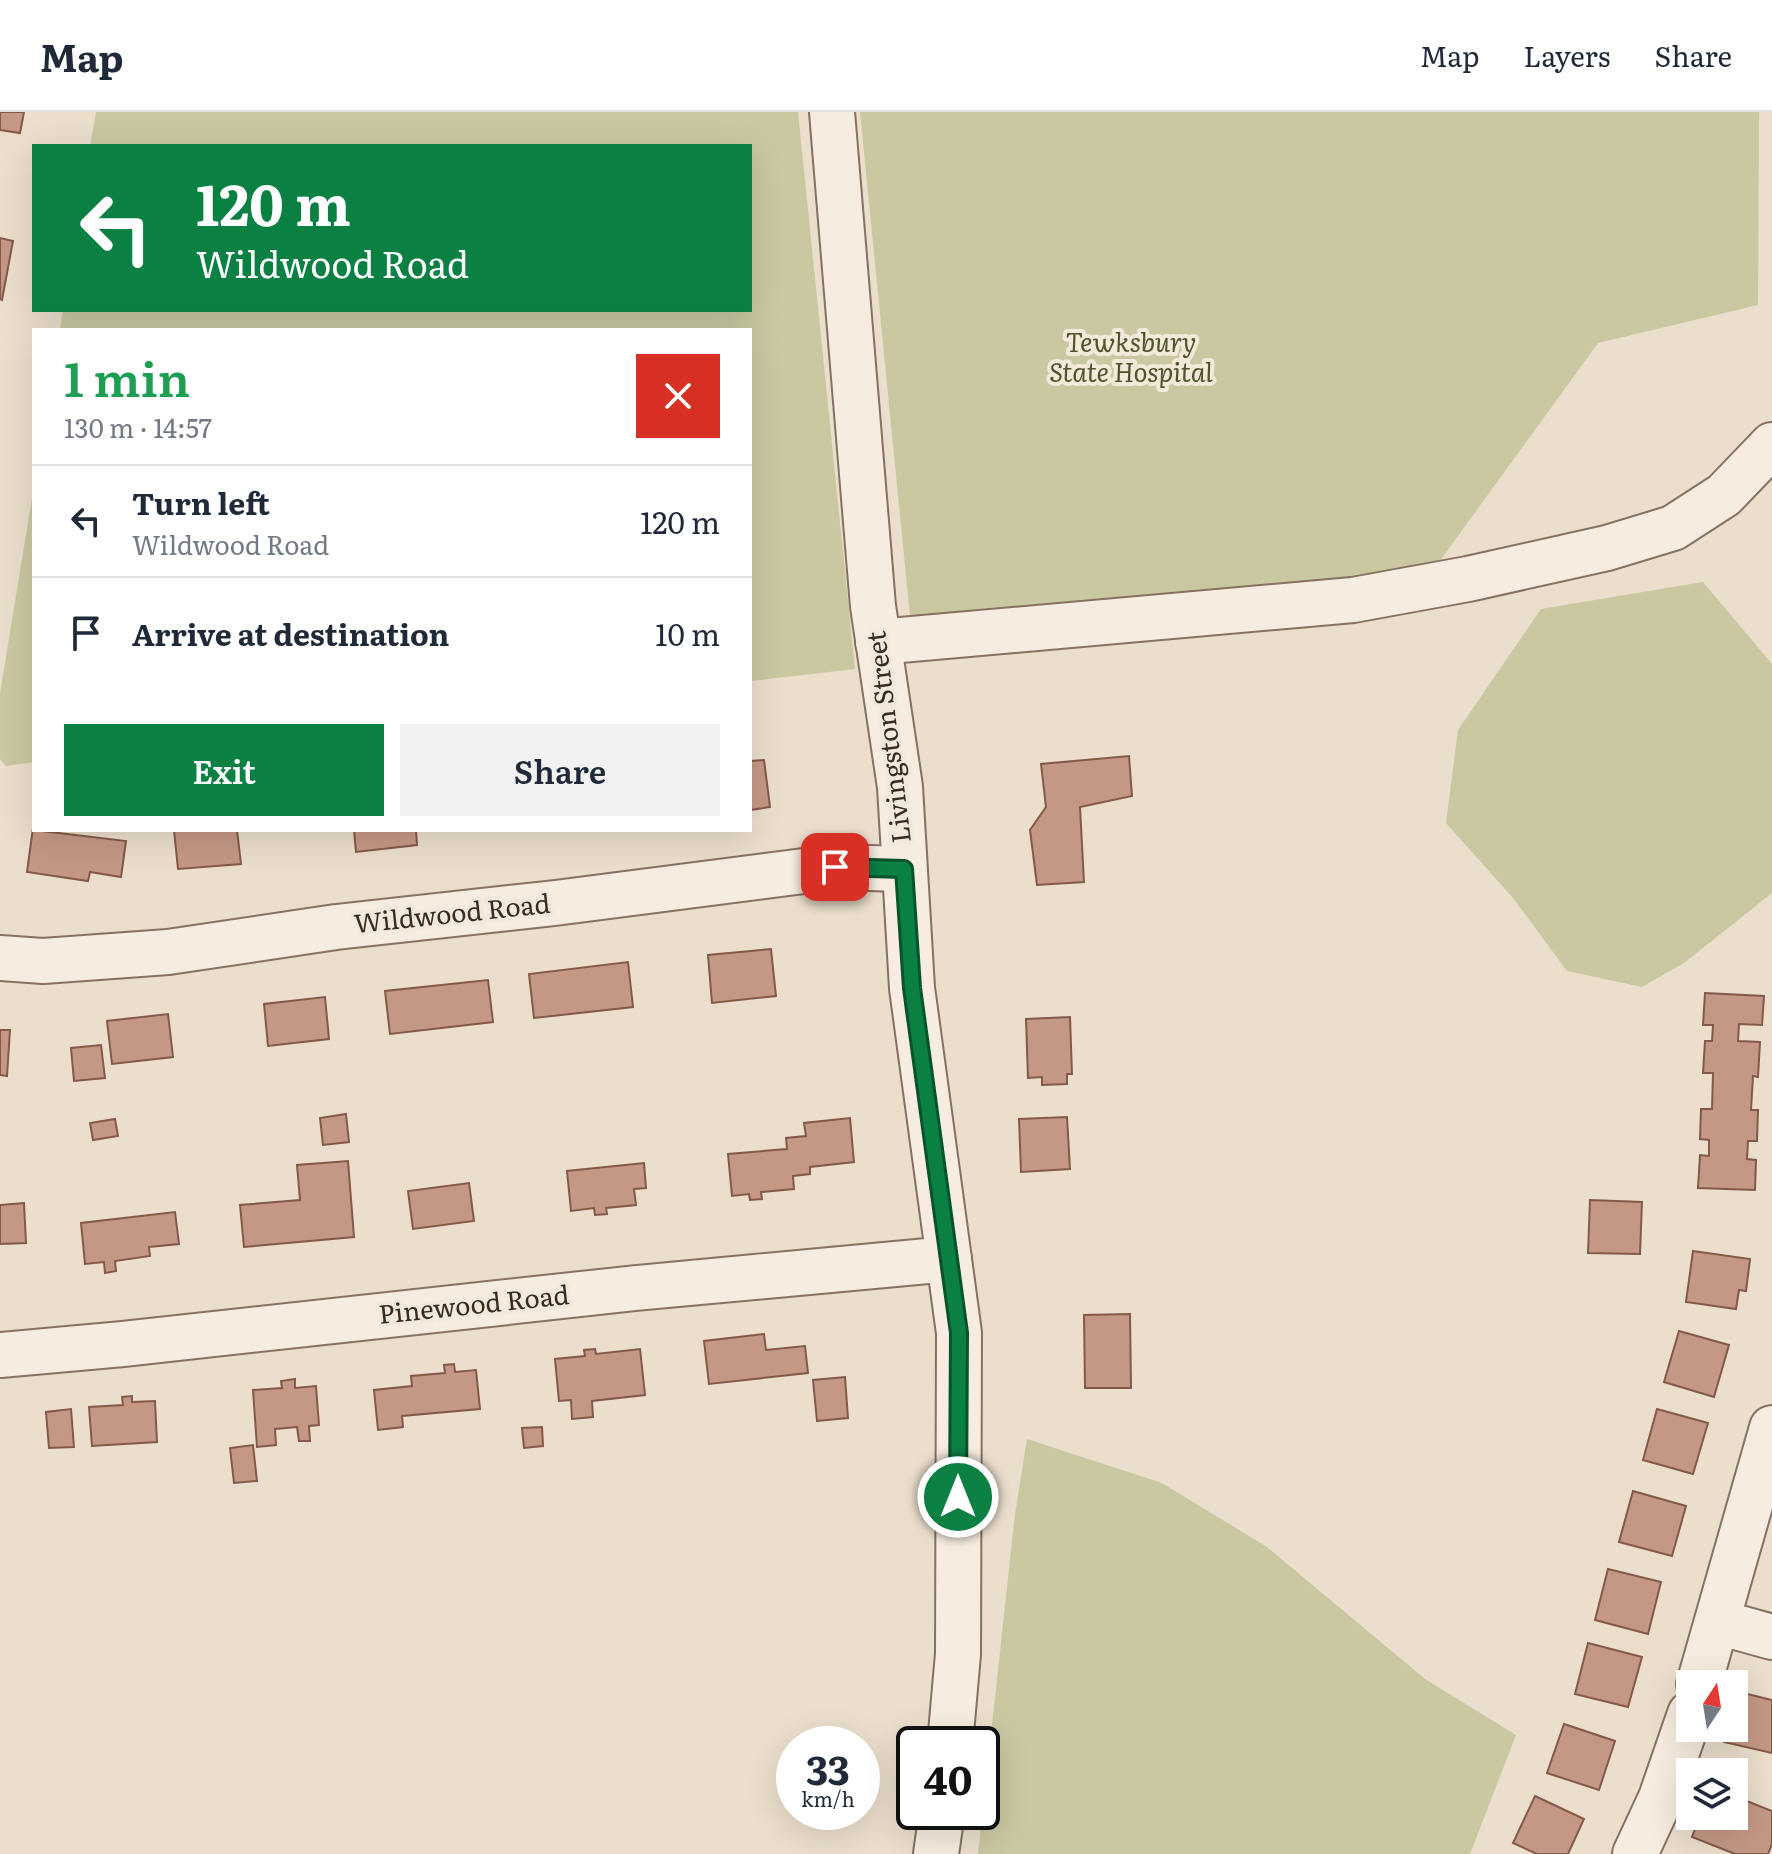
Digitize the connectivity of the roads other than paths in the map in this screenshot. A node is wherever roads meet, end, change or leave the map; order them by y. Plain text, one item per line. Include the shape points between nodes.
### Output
1 (832, 112) edge
2 (1772, 445) edge
3 (878, 642) junction
4 (904, 869) junction
5 (0, 958) edge
6 (949, 1259) junction
7 (0, 1355) edge
8 (1772, 1428) edge
9 (1718, 1622) junction
10 (1772, 1637) edge
11 (1703, 1670) edge
12 (952, 1726) edge
13 (1680, 1742) edge
14 (939, 1830) edge
15 (936, 1854) edge
16 (1635, 1854) edge

1 - 3 street, Livingston Street
2 - 3 street via 1724,495 1673,528 1468,579 1353,600
3 - 4 street, Livingston Street via 900,787
4 - 5 street, Wildwood Road via 835,867 168,952 43,961
4 - 6 street, Livingston Street via 912,988
6 - 7 street, Pinewood Road
6 - 12 street, Livingston Street via 959,1333 958,1654
8 - 9 street
9 - 10 street
9 - 11 street
13 - 16 street
14 - 15 street

